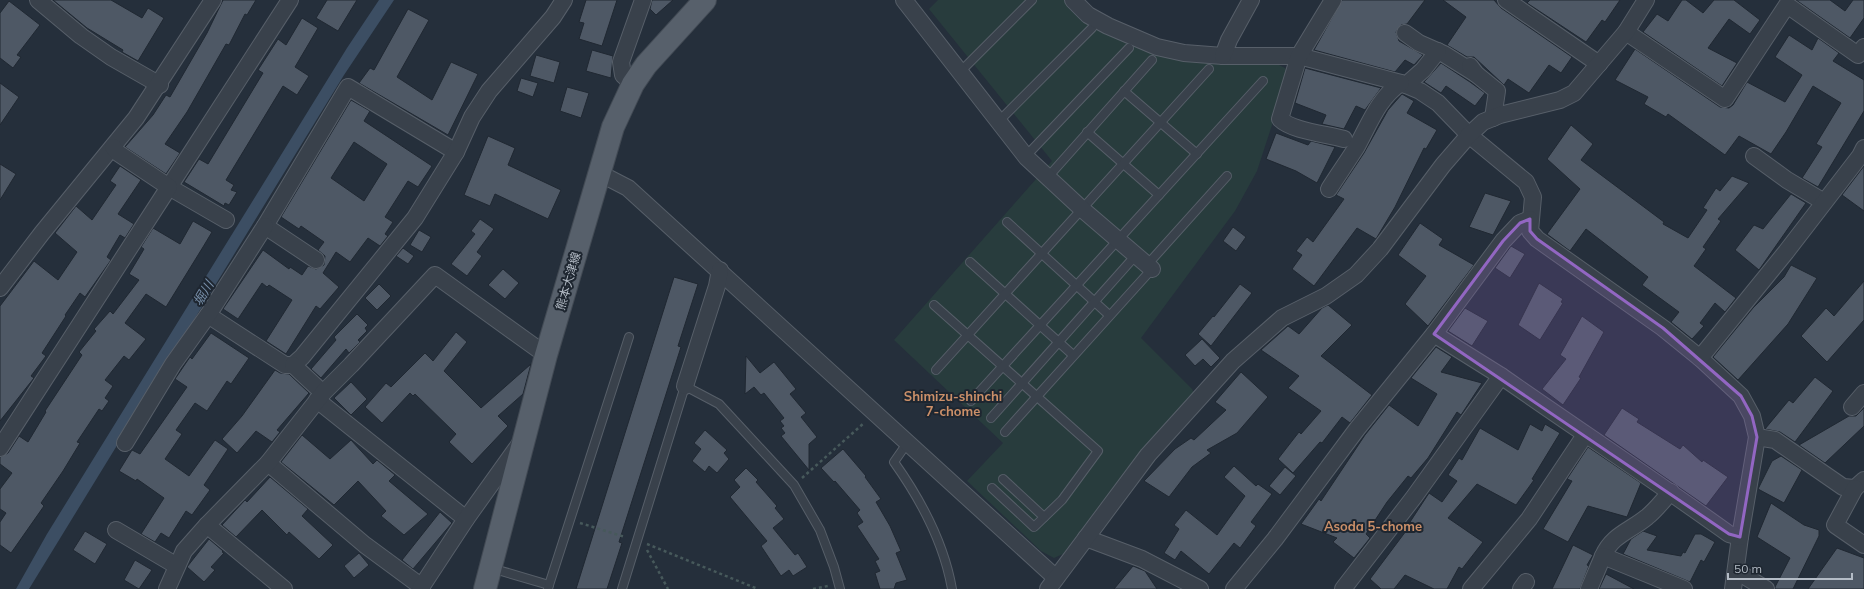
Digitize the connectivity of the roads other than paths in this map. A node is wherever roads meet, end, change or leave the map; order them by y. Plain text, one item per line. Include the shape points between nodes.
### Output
1 (38, 0) edge
2 (214, 0) edge
3 (290, 0) edge
4 (564, 0) edge
5 (643, 0) edge
6 (705, 0) edge
7 (904, 0) edge
8 (1032, 0) edge
9 (1073, 0) edge
10 (1251, 0) edge
11 (1333, 0) edge
12 (1506, 0) edge
13 (1644, 1) edge
14 (1783, 3) edge
15 (1092, 28) dead end
16 (1626, 32) junction
17 (1405, 33) dead end
18 (1864, 47) edge
19 (1129, 48) dead end
20 (1438, 51) junction
21 (1223, 56) junction
22 (1299, 56) junction
23 (1152, 60) dead end
24 (1599, 64) junction
25 (1209, 69) dead end
26 (960, 72) junction
27 (1263, 81) dead end
28 (633, 84) junction
29 (1403, 84) junction
30 (160, 85) junction
31 (1124, 91) junction
32 (1493, 118) junction
33 (999, 122) junction
34 (1161, 122) junction
35 (1087, 132) junction
36 (1469, 135) junction
37 (1344, 139) dead end
38 (113, 147) junction
39 (1864, 148) edge
40 (456, 152) junction
41 (1197, 154) junction
42 (1026, 156) junction
43 (1754, 156) dead end
44 (1123, 164) junction
45 (599, 173) junction
46 (1227, 176) dead end
47 (1048, 177) junction
48 (169, 187) junction
49 (1329, 189) dead end
50 (1159, 195) junction
51 (1824, 202) junction
52 (1082, 210) junction
53 (1530, 219) junction
54 (226, 220) dead end
55 (1008, 222) dead end
56 (265, 226) junction
57 (1118, 240) junction
58 (1042, 254) junction
59 (316, 260) dead end
60 (970, 262) dead end
61 (1145, 263) junction
62 (720, 270) junction
63 (1076, 285) junction
64 (0, 288) edge
65 (1006, 294) junction
66 (1094, 302) junction
67 (934, 305) dead end
68 (208, 315) junction
69 (1109, 316) junction
70 (1040, 325) junction
71 (1434, 334) junction
72 (968, 335) junction
73 (629, 337) dead end
74 (1059, 342) junction
75 (546, 355) junction
76 (1073, 355) junction
77 (1700, 358) junction
78 (293, 365) junction
79 (1002, 366) junction
80 (936, 370) dead end
81 (1501, 376) junction
82 (1022, 384) junction
83 (685, 386) junction
84 (1864, 393) edge
85 (320, 396) junction
86 (1036, 397) junction
87 (971, 402) dead end
88 (1852, 407) dead end
89 (991, 418) dead end
90 (1005, 432) dead end
91 (1585, 435) junction
92 (1757, 437) junction
93 (523, 440) junction
94 (908, 442) junction
95 (125, 443) dead end
96 (0, 448) edge
97 (268, 463) junction
98 (1003, 479) dead end
99 (1859, 484) edge
100 (992, 488) dead end
101 (1671, 492) junction
102 (1044, 517) junction
103 (466, 519) junction
104 (207, 525) junction
105 (116, 530) dead end
106 (1740, 537) junction
107 (1086, 538) junction
108 (1864, 545) edge
109 (1603, 556) junction
110 (177, 566) junction
111 (490, 567) junction
112 (1736, 571) junction
113 (1052, 583) edge
114 (549, 587) edge
115 (421, 588) edge
116 (167, 589) edge
117 (284, 589) edge
118 (485, 589) edge
119 (622, 589) edge
120 (840, 589) edge
121 (952, 589) edge
122 (1200, 589) edge
123 (1234, 589) edge
124 (1343, 589) edge
125 (1471, 589) edge
126 (1589, 589) edge
127 (1684, 589) edge
128 (1733, 589) edge
129 (1766, 589) edge

1 - 30 street via 111,57
2 - 30 street
3 - 48 street
4 - 40 street via 553,17 489,91 472,117
5 - 28 street via 621,62 623,75
6 - 28 main road, 熊本大津線 via 646,65
7 - 26 street
8 - 26 lane
9 - 21 street via 1088,15 1157,48
10 - 21 street
11 - 22 street
12 - 24 street
13 - 16 street
14 - 16 street via 1725,100
14 - 18 street via 1858,55
15 - 33 lane
16 - 24 street
17 - 20 street via 1419,43
19 - 42 lane
20 - 29 street via 1423,70
20 - 32 street via 1473,69 1497,91
21 - 22 street
22 - 29 street
22 - 37 street via 1280,119 1283,123
23 - 31 lane
24 - 32 street via 1574,93 1560,100
25 - 34 lane
26 - 33 street
27 - 41 lane
28 - 45 main road, 熊本大津線 via 613,127
29 - 36 street via 1438,103
29 - 49 street via 1392,88 1383,99
30 - 38 street
31 - 34 lane
31 - 35 lane
32 - 36 street via 1483,122
33 - 42 street
34 - 41 lane
34 - 44 lane
35 - 44 lane
35 - 47 lane
36 - 53 street via 1526,182 1533,197
36 - 107 street via 1443,165 1380,249 1356,275 1326,296 1282,318 1233,362 1148,456
38 - 48 street
38 - 64 street
39 - 51 street
40 - 56 street via 348,87
40 - 78 street via 415,218
41 - 50 lane
42 - 47 street
43 - 51 street
44 - 50 lane
44 - 52 lane
45 - 62 street via 628,188
45 - 75 main road, 熊本大津線
46 - 61 lane
47 - 52 street
48 - 54 street
48 - 96 street
50 - 57 lane
51 - 77 street
52 - 57 street
52 - 58 lane
53 - 71 street via 1520,223 1502,241
53 - 77 street via 1530,231 1537,239
55 - 58 lane
56 - 59 street
56 - 68 street
57 - 61 street
57 - 63 lane
58 - 63 lane
58 - 65 lane
60 - 65 lane
61 - 66 lane
61 - 69 lane
62 - 83 street
62 - 94 street
63 - 66 lane
63 - 70 lane
65 - 70 lane
65 - 72 lane
66 - 69 lane
66 - 74 lane
67 - 72 lane
68 - 78 street via 285,365
68 - 95 street via 172,364
69 - 76 lane
70 - 74 lane
70 - 79 lane
71 - 81 street
71 - 123 street
72 - 79 lane
72 - 80 lane
73 - 114 lane
74 - 76 lane
74 - 82 lane
75 - 85 street via 435,275
75 - 93 main road, 熊本大津線
76 - 86 lane
77 - 92 street via 1741,396 1752,416
78 - 85 street
79 - 82 lane
79 - 87 lane
81 - 91 street
81 - 124 street via 1414,497
82 - 86 lane
82 - 89 lane
83 - 119 lane
83 - 120 lane via 719,404 794,484 820,530
84 - 88 street
85 - 97 street
85 - 103 street
86 - 90 lane
86 - 102 lane via 1098,452 1062,500
91 - 101 street
91 - 125 street via 1529,519
92 - 99 street via 1775,440 1843,487
92 - 106 street
93 - 103 street
93 - 111 main road, 熊本大津線
94 - 113 street
94 - 121 lane via 894,462 911,486 935,533
97 - 104 street
97 - 115 street via 365,545
98 - 102 lane
99 - 108 street via 1835,525
100 - 102 lane via 1034,527
101 - 106 street via 1729,534
101 - 109 street via 1647,517 1616,537 1607,546
103 - 115 street
104 - 110 street via 184,551
104 - 117 street
105 - 110 street
106 - 112 street
107 - 113 street
107 - 122 street via 1142,559
109 - 126 street
109 - 127 street
110 - 116 street
111 - 114 lane
111 - 118 main road, 熊本大津線
112 - 128 street
112 - 129 street

